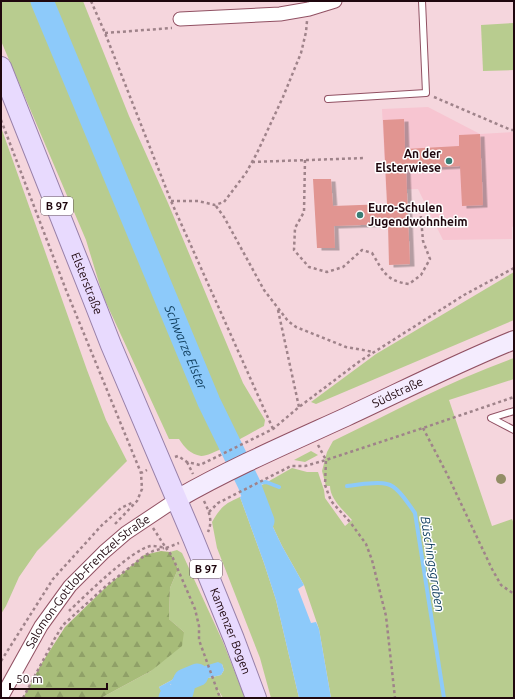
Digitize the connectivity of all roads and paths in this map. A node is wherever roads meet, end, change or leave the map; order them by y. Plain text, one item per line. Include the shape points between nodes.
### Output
1 (91, 1) edge
2 (335, 1) edge
3 (422, 1) edge
4 (309, 9) junction
5 (180, 20) joint
6 (105, 33) junction
7 (1, 67) edge
8 (426, 93) junction
9 (328, 99) dead end
10 (1, 120) edge
11 (514, 130) edge
12 (365, 158) dead end
13 (305, 160) junction
14 (252, 162) junction
15 (171, 201) junction
16 (215, 206) junction
17 (420, 206) dead end
18 (514, 268) edge
19 (278, 309) junction
20 (514, 340) edge
21 (375, 352) junction
22 (514, 397) edge
23 (299, 407) junction
24 (514, 411) edge
25 (423, 428) junction
26 (273, 429) junction
27 (514, 430) edge
28 (312, 433) junction
29 (326, 460) junction
30 (200, 465) dead end
31 (141, 473) dead end
32 (177, 499) junction
33 (209, 512) dead end
34 (166, 548) junction
35 (514, 594) edge
36 (68, 612) dead end
37 (1, 698) edge
38 (23, 698) edge
39 (220, 698) edge
40 (256, 698) edge
41 (395, 698) edge

1 - 6 path
2 - 4 street
3 - 8 lane
4 - 5 street via 280,14
4 - 14 path via 301,53
5 - 6 path via 175,28
6 - 15 path
7 - 32 main road, Elsterstraße / B 97 via 111,346
8 - 9 lane
8 - 11 path
10 - 31 path via 66,290
12 - 13 path
13 - 14 path
13 - 17 path via 304,212 295,228 294,250 309,267 327,272 342,267 362,250 372,253 385,273 396,282 408,284 421,275 430,259 423,241
14 - 16 path via 224,202
15 - 16 path via 198,201
15 - 26 path
16 - 19 path via 264,290
18 - 21 path via 464,295
19 - 21 path via 296,327 346,347
19 - 23 path
20 - 28 main road, Südstraße
21 - 23 path
22 - 25 path
23 - 26 path
24 - 27 lane via 491,418
25 - 29 path
25 - 35 path via 448,474 492,569 501,585
26 - 30 path
28 - 29 path
28 - 32 main road, Südstraße
29 - 33 path via 305,466 291,466 218,503
29 - 41 path via 325,485 331,501 366,544 372,560 386,616
32 - 37 street, Salomon-Gottlob-Frentzel-Straße via 126,533 70,586 41,626
32 - 40 main road, Kamenzer Bogen / B 97
34 - 36 path via 151,546 138,551
34 - 38 path via 144,556 63,625
34 - 39 path via 195,609 199,640

